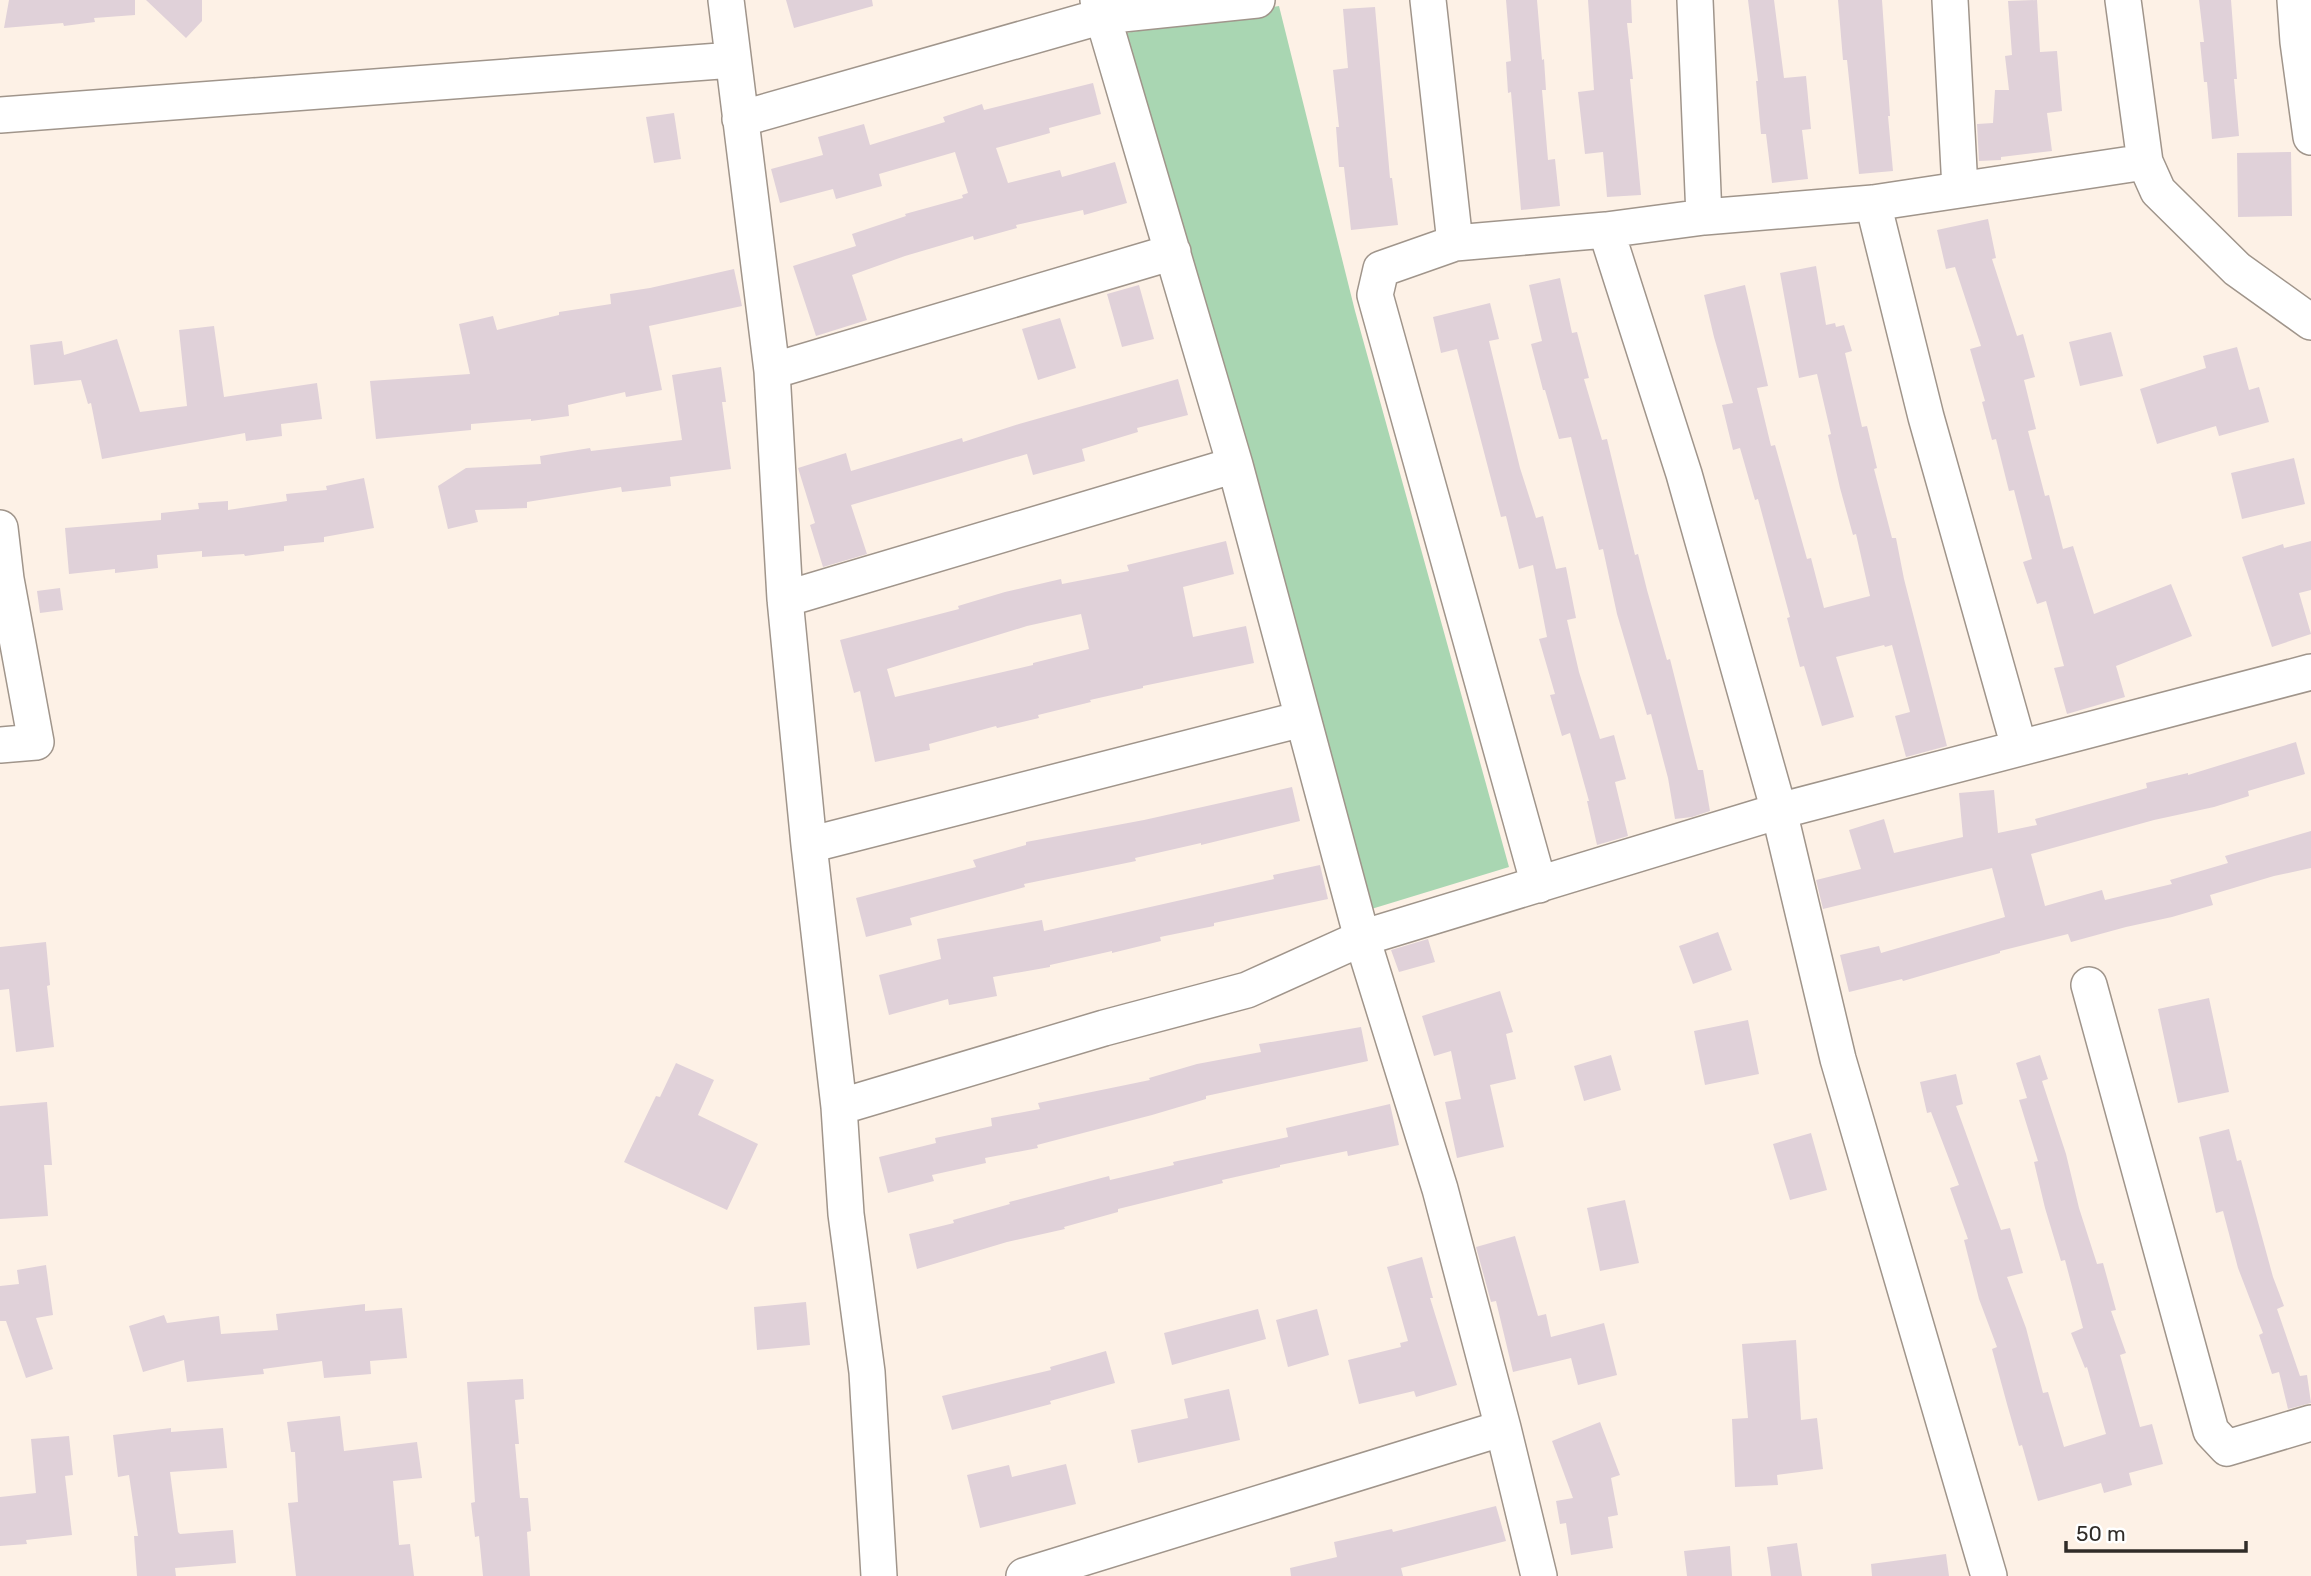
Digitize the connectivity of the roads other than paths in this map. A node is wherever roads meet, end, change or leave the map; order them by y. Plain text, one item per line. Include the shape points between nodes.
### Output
1 (726, 0) edge
2 (1257, 0) edge
3 (1428, 0) edge
4 (1695, 0) edge
5 (1950, 0) edge
6 (2123, 0) edge
7 (2295, 0) edge
8 (1101, 8) edge
9 (733, 61) junction
10 (0, 115) edge
11 (740, 119) junction
12 (2311, 137) edge
13 (2145, 162) junction
14 (1960, 189) junction
15 (1873, 203) junction
16 (1704, 217) junction
17 (1606, 230) junction
18 (1455, 243) junction
19 (1173, 252) junction
20 (2311, 322) edge
21 (772, 371) junction
22 (1235, 465) junction
23 (0, 528) edge
24 (785, 599) junction
25 (2311, 672) edge
26 (1302, 719) junction
27 (0, 746) edge
28 (2019, 747) junction
29 (1779, 811) junction
30 (809, 845) junction
31 (1539, 885) junction
32 (1362, 938) junction
33 (2089, 985) dead end
34 (839, 1107) junction
35 (2311, 1423) edge
36 (1503, 1428) junction
37 (879, 1576) edge
38 (1024, 1576) edge
39 (1539, 1576) edge
40 (1989, 1576) edge

1 - 9 street
2 - 8 street
3 - 18 street
4 - 16 street
5 - 14 street
6 - 13 street
7 - 12 street
8 - 11 street
8 - 19 street
9 - 10 street
9 - 11 street
11 - 21 street
13 - 14 street
13 - 20 street via 2158,191 2237,269
14 - 15 street
15 - 16 street
15 - 28 street via 1926,417
16 - 17 street
17 - 18 street
17 - 29 street via 1684,474
18 - 31 street via 1381,269 1375,295
19 - 21 street
19 - 22 street
21 - 24 street
22 - 24 street
22 - 26 street
23 - 27 street via 36,742
24 - 30 street
25 - 28 street
26 - 30 street
26 - 32 street
28 - 29 street
29 - 31 street
29 - 40 street via 1838,1059
30 - 34 street
31 - 32 street
32 - 34 street via 1247,990
32 - 36 street via 1440,1189
33 - 35 street via 2211,1431 2227,1448
34 - 37 street via 846,1214 867,1372
36 - 38 street
36 - 39 street

